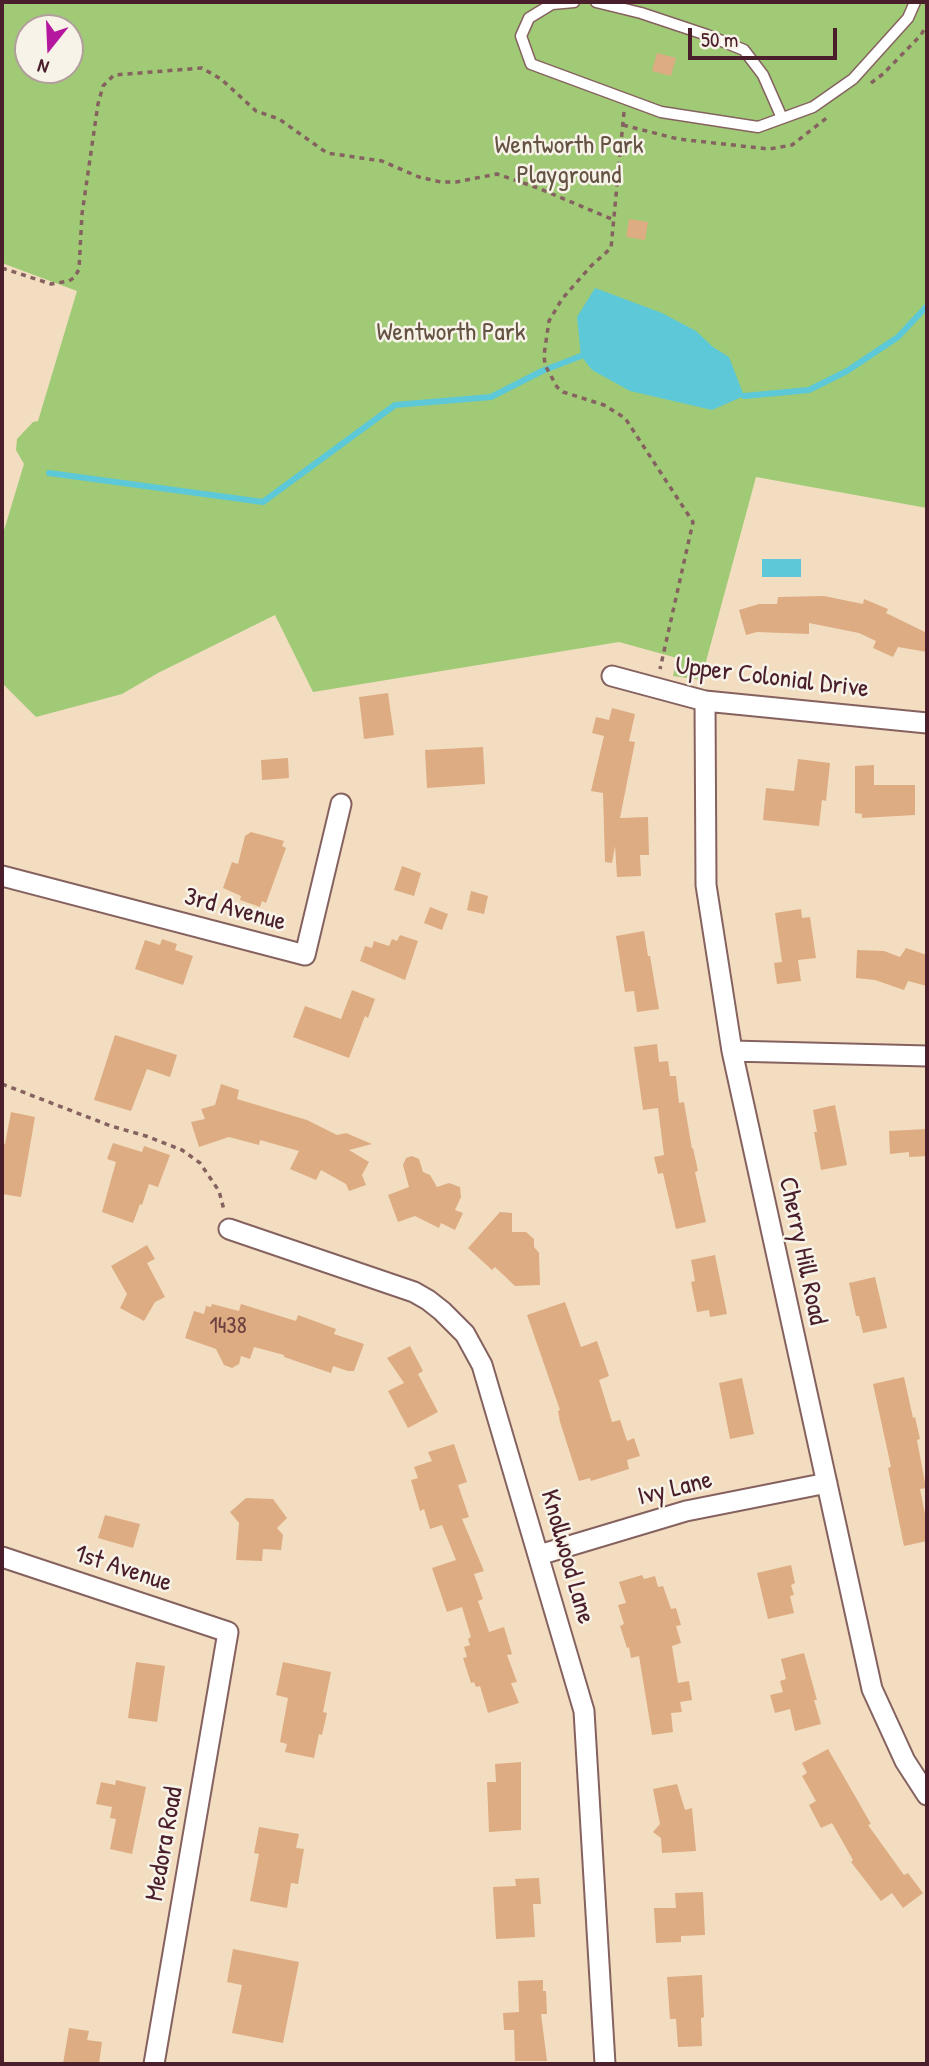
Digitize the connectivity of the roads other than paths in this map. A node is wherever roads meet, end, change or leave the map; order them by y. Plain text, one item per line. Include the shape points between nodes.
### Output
1 (574, 2) edge
2 (596, 2) edge
3 (915, 2) edge
4 (782, 118) junction
5 (612, 676) dead end
6 (705, 701) junction
7 (927, 723) edge
8 (341, 804) dead end
9 (2, 876) edge
10 (732, 1051) junction
11 (927, 1056) edge
12 (229, 1229) road end
13 (827, 1483) junction
14 (539, 1555) junction
15 (2, 1557) edge
16 (228, 1632) joint
17 (927, 1795) edge
18 (154, 2064) edge
19 (605, 2064) edge

1 - 4 lane via 552,4 529,19 521,36 531,64 661,112 758,127
2 - 4 lane via 694,30 744,50 763,75
3 - 4 lane via 908,18 853,79 813,107
5 - 6 street, Upper Colonial Drive
6 - 7 street, Upper Colonial Drive
6 - 10 street, Cherry Hill Road via 706,886
8 - 9 street, 3rd Avenue via 305,955
10 - 11 street
10 - 13 street, Cherry Hill Road
12 - 14 street, Knollwood Lane via 414,1292 465,1334 488,1381
13 - 14 street, Ivy Lane via 686,1511
13 - 17 street, Cherry Hill Road via 872,1689 905,1761
14 - 19 street, Knollwood Lane via 584,1711
15 - 16 street, 1st Avenue
16 - 18 street, Medora Road

